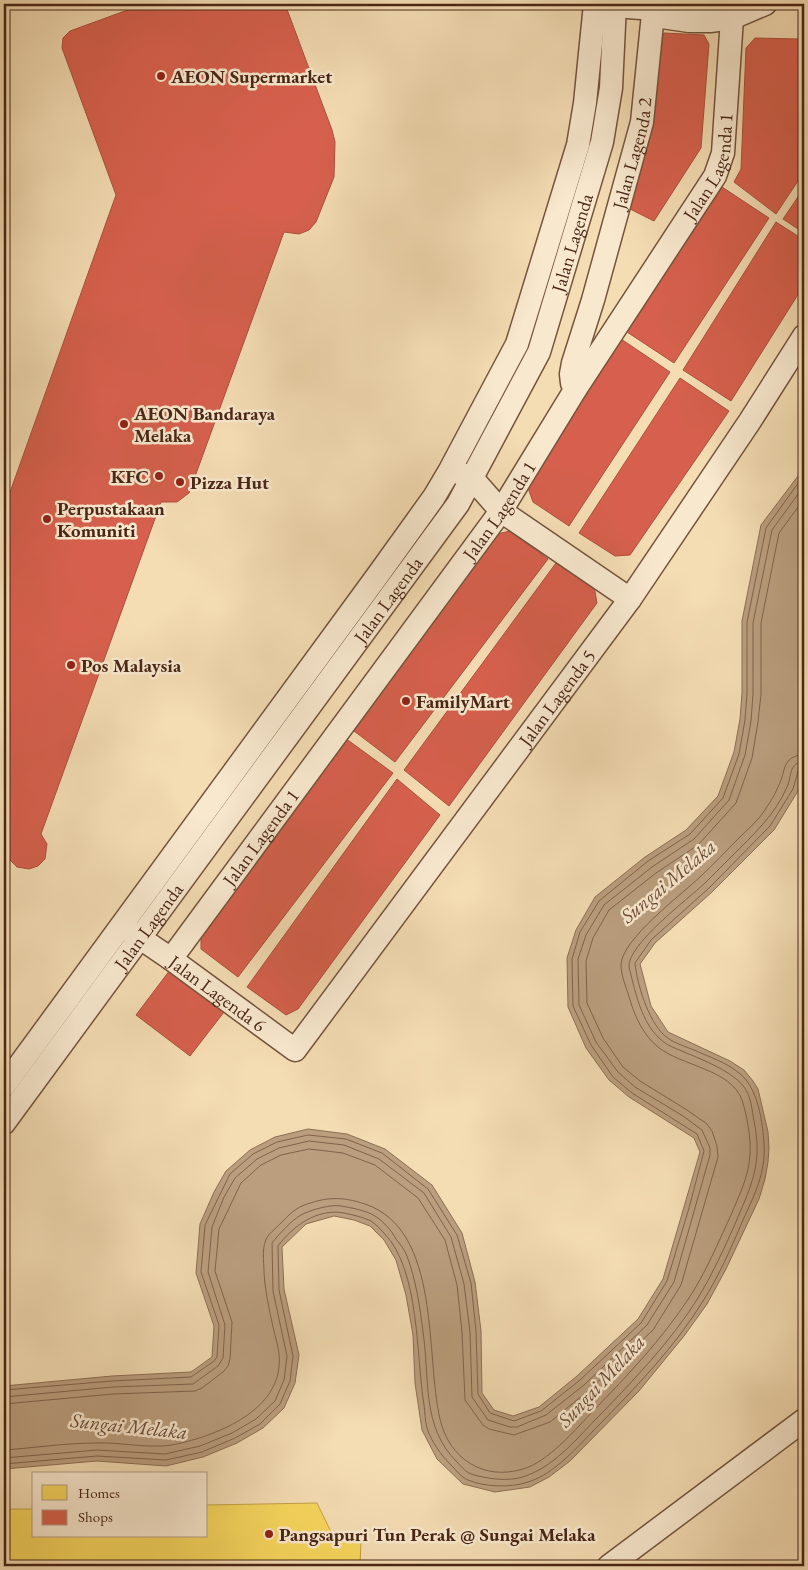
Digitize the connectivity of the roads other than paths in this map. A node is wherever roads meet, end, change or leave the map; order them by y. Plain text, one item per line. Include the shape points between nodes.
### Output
1 (765, 4) edge
2 (608, 8) edge
3 (656, 14) edge
4 (732, 18) junction
5 (593, 300) junction
6 (615, 328) junction
7 (804, 336) edge
8 (575, 390) junction
9 (450, 470) junction
10 (472, 478) junction
11 (434, 497) junction
12 (458, 504) junction
13 (501, 511) junction
14 (630, 599) junction
15 (131, 931) junction
16 (171, 959) junction
17 (295, 1050) joint
18 (4, 1086) edge
19 (4, 1123) edge
20 (804, 1420) edge
21 (609, 1566) edge

1 - 4 street
2 - 3 street
2 - 9 street, Jalan Lagenda via 593,30 578,145 517,344
2 - 10 street, Jalan Lagenda via 611,88 602,142 539,352
3 - 4 street via 689,22
3 - 5 street, Jalan Lagenda 2 via 642,122
4 - 6 street, Jalan Lagenda 1 via 723,153 715,176
5 - 6 street
5 - 8 street, Jalan Lagenda 2 via 573,363 571,374
6 - 8 street, Jalan Lagenda 1
7 - 14 street, Jalan Lagenda 5
8 - 13 street, Jalan Lagenda 1
9 - 10 street
9 - 11 street, Jalan Lagenda
10 - 12 street, Jalan Lagenda
10 - 13 street
11 - 12 street
11 - 15 street, Jalan Lagenda
12 - 13 street
12 - 15 street, Jalan Lagenda
13 - 14 street
13 - 16 street, Jalan Lagenda 1
14 - 17 street, Jalan Lagenda 5
15 - 16 street, Jalan Lagenda 6
15 - 18 street, Jalan Lagenda
15 - 19 street, Jalan Lagenda
16 - 17 street, Jalan Lagenda 6
20 - 21 street

